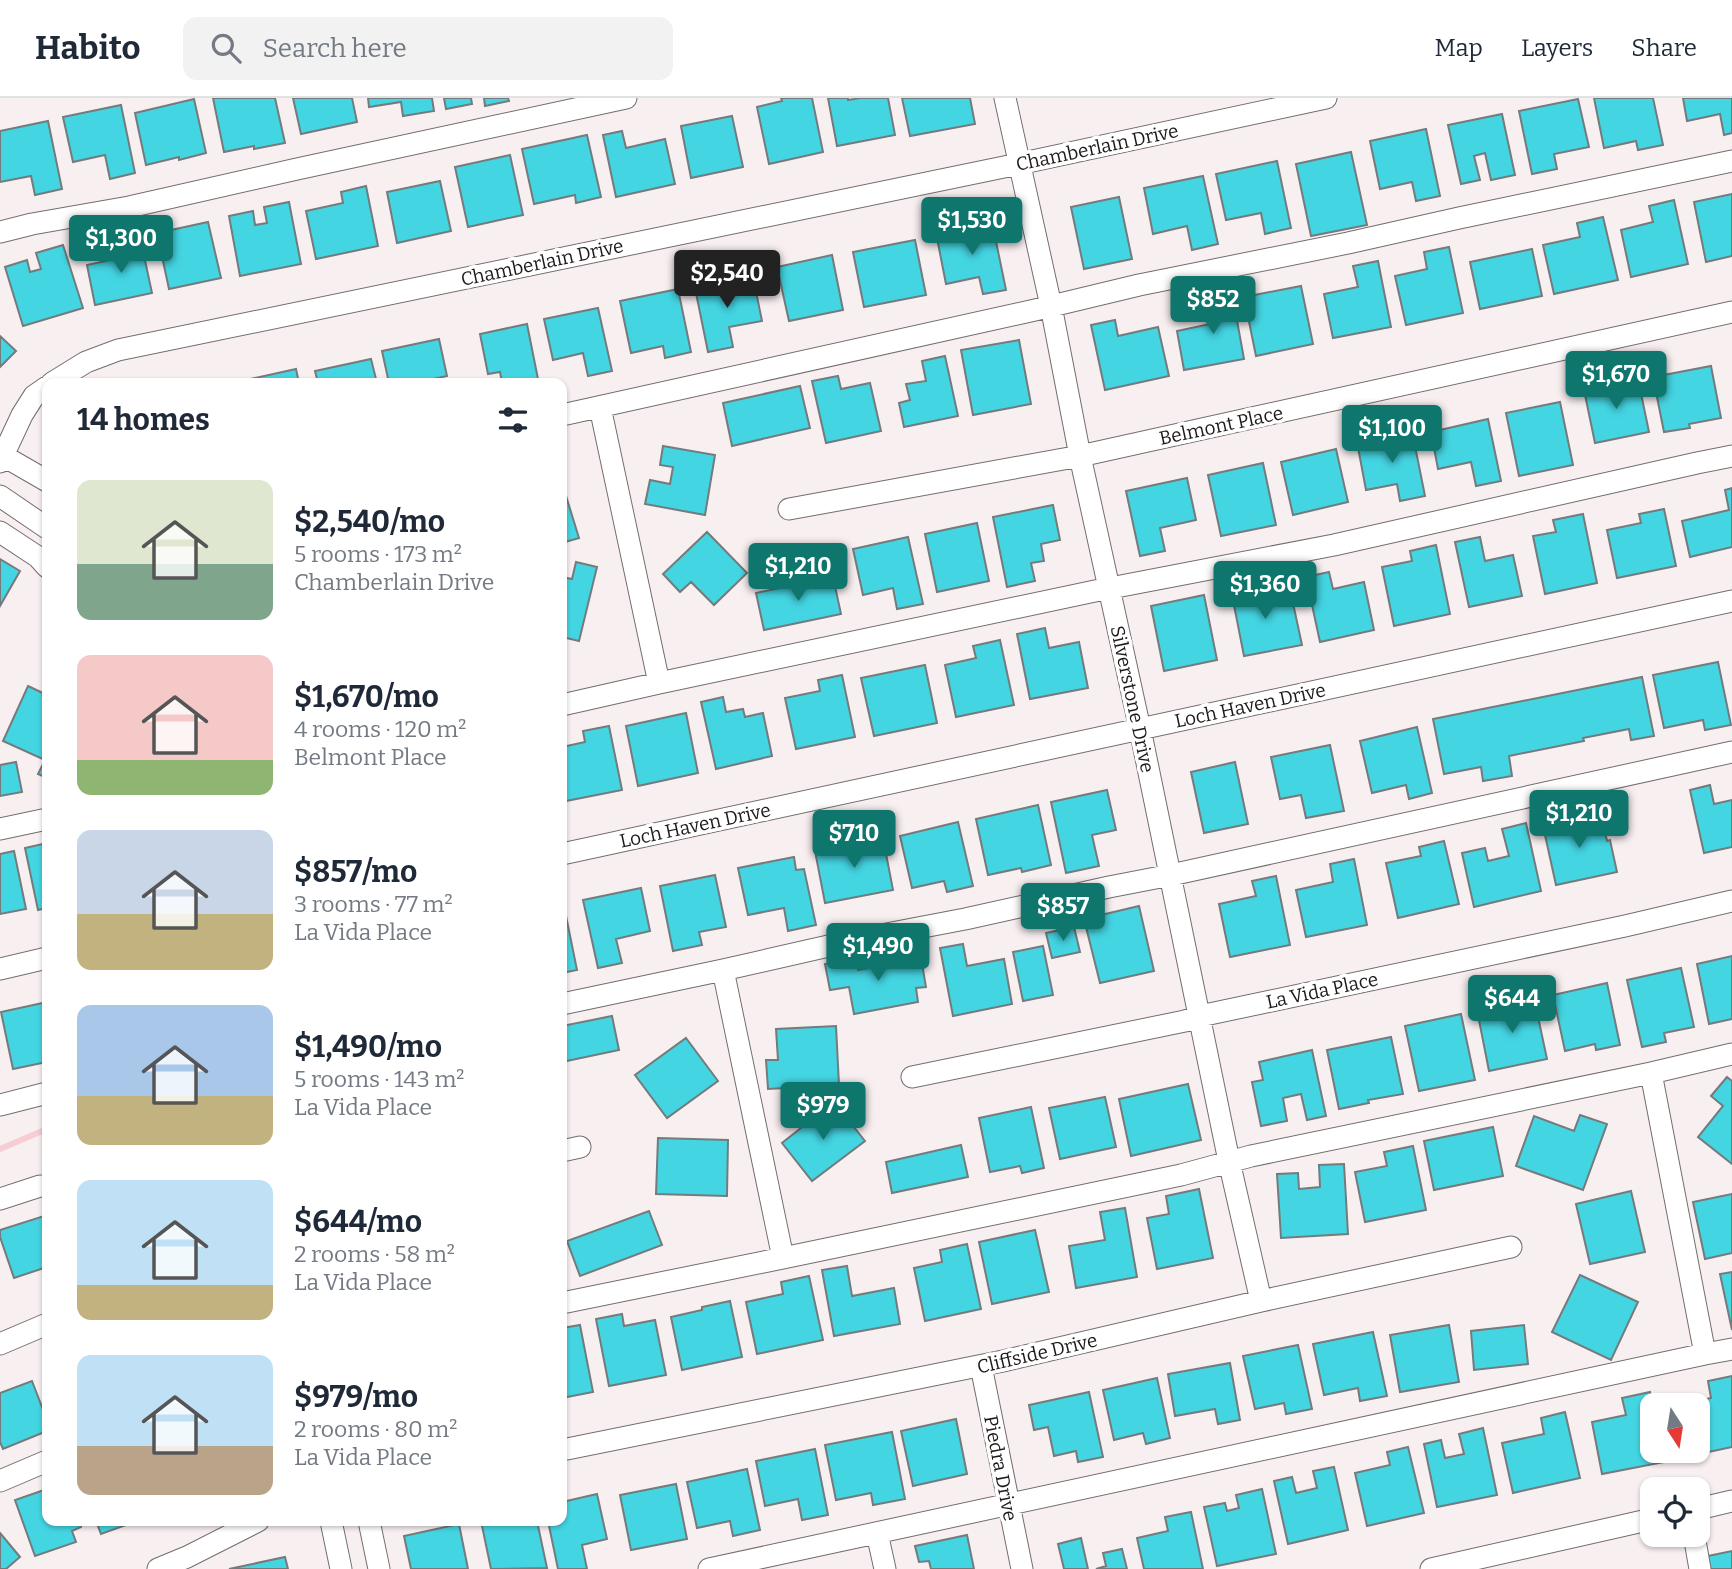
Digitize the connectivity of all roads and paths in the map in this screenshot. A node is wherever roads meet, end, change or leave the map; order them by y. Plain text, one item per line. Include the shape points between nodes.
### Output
1 (626, 98) edge
2 (1004, 98) edge
3 (1326, 98) edge
4 (1732, 160) edge
5 (1019, 163) junction
6 (0, 232) edge
7 (1051, 306) junction
8 (1732, 312) edge
9 (60, 378) edge
10 (42, 390) edge
11 (600, 407) junction
12 (567, 414) edge
13 (1080, 456) junction
14 (1732, 456) edge
15 (1, 457) edge
16 (42, 478) edge
17 (0, 496) edge
18 (789, 509) dead end
19 (42, 525) edge
20 (0, 532) edge
21 (42, 561) edge
22 (1109, 589) junction
23 (1732, 601) edge
24 (659, 683) junction
25 (567, 704) edge
26 (1140, 729) junction
27 (1732, 752) edge
28 (42, 820) edge
29 (0, 829) edge
30 (567, 853) edge
31 (1171, 875) junction
32 (1732, 901) edge
33 (42, 959) edge
34 (0, 969) edge
35 (723, 970) junction
36 (567, 1003) edge
37 (1200, 1016) junction
38 (1732, 1054) edge
39 (1651, 1073) junction
40 (912, 1077) dead end
41 (42, 1094) edge
42 (0, 1105) edge
43 (1229, 1161) junction
44 (40, 1186) dead end
45 (0, 1199) edge
46 (1511, 1247) dead end
47 (783, 1258) junction
48 (1261, 1301) junction
49 (567, 1302) edge
50 (42, 1326) edge
51 (0, 1344) edge
52 (1732, 1349) edge
53 (1705, 1354) junction
54 (981, 1366) junction
55 (567, 1449) edge
56 (42, 1463) edge
57 (0, 1481) edge
58 (1732, 1501) edge
59 (1008, 1506) junction
60 (1710, 1506) edge
61 (1640, 1522) edge
62 (248, 1526) edge
63 (332, 1526) edge
64 (370, 1526) edge
65 (877, 1533) junction
66 (1696, 1547) edge
67 (158, 1569) edge
68 (341, 1569) edge
69 (379, 1569) edge
70 (709, 1569) edge
71 (885, 1569) edge
72 (1022, 1569) edge
73 (1431, 1569) edge
74 (1700, 1569) edge

1 - 6 street
2 - 5 street, Silverstone Drive
3 - 5 street, Chamberlain Drive
4 - 7 street
5 - 7 street, Silverstone Drive
5 - 9 street, Chamberlain Drive via 118,350
7 - 11 street
7 - 13 street, Silverstone Drive
8 - 13 street, Belmont Place
10 - 15 street via 22,415
11 - 12 street
11 - 24 street
13 - 18 street, Belmont Place
13 - 22 street, Silverstone Drive
14 - 22 street via 1334,545
15 - 16 street
17 - 19 street
20 - 21 street
22 - 24 street
22 - 26 street, Silverstone Drive
23 - 26 street, Loch Haven Drive
24 - 25 street
26 - 30 street, Loch Haven Drive
26 - 31 street, Silverstone Drive
27 - 31 street
28 - 29 street
31 - 35 street
31 - 37 street, Silverstone Drive
32 - 37 street, La Vida Place
33 - 34 street
35 - 36 street
35 - 47 street
37 - 40 street, La Vida Place
37 - 43 street, Silverstone Drive
38 - 39 street
39 - 43 street
39 - 53 street
41 - 42 street
43 - 47 street
43 - 48 street, Silverstone Drive
44 - 45 street
46 - 48 street, Cliffside Drive
47 - 49 street
48 - 54 street, Cliffside Drive
50 - 51 street
52 - 53 street
53 - 59 street
54 - 55 street, Cliffside Drive
54 - 59 street, Piedra Drive
56 - 57 street
58 - 60 street
59 - 65 street
59 - 72 street, Piedra Drive
61 - 73 street
62 - 67 street
63 - 68 street
64 - 69 street
65 - 70 street
65 - 71 street
66 - 74 street

